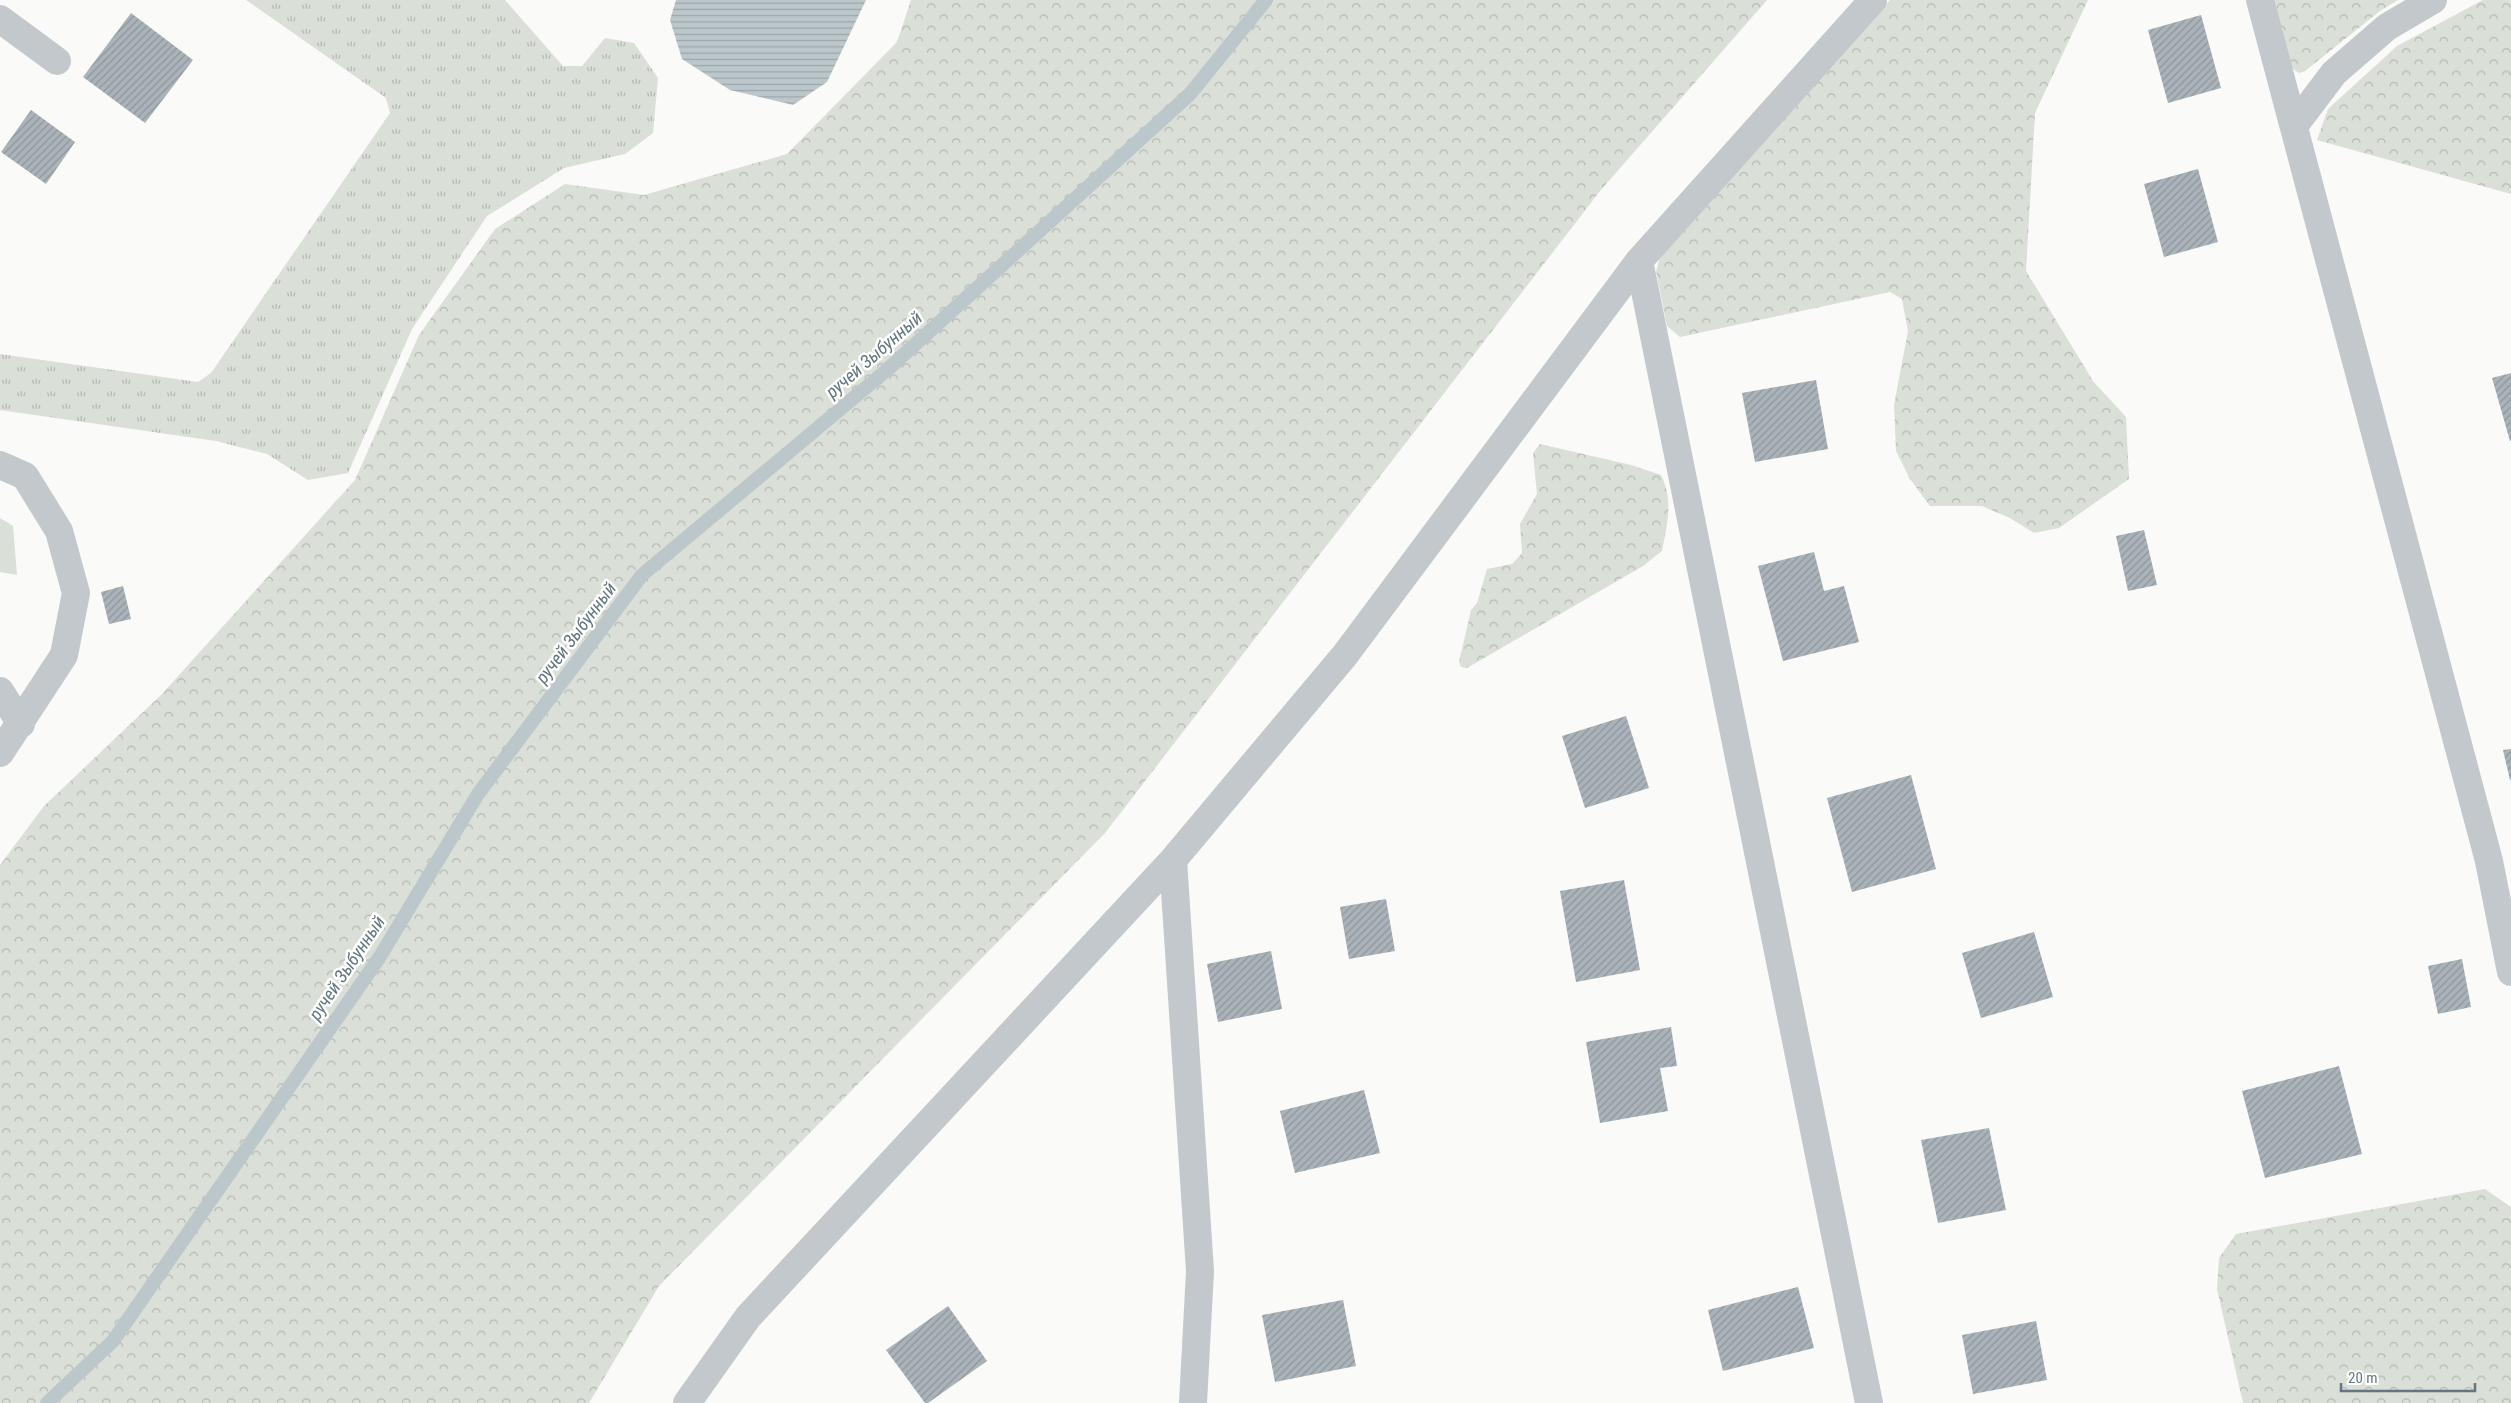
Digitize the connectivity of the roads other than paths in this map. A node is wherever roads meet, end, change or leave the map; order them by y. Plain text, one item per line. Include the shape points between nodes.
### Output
1 (7, 0) edge
2 (1873, 0) edge
3 (2260, 0) edge
4 (2433, 0) edge
5 (0, 7) edge
6 (0, 19) edge
7 (57, 61) dead end
8 (2294, 126) junction
9 (1639, 261) junction
10 (0, 465) edge
11 (0, 691) edge
12 (21, 724) junction
13 (0, 753) edge
14 (1172, 860) junction
15 (2511, 972) edge
16 (687, 1403) edge
17 (1193, 1403) edge
18 (1868, 1403) edge

1 - 5 street
2 - 9 street
3 - 8 street
4 - 8 street via 2388,27 2334,73
6 - 7 street
8 - 15 street via 2489,861
9 - 14 street via 1345,655
9 - 18 street
10 - 12 street via 25,476 59,531 76,593 64,655
11 - 12 street
12 - 13 street
14 - 16 street via 748,1317
14 - 17 street via 1200,1272

